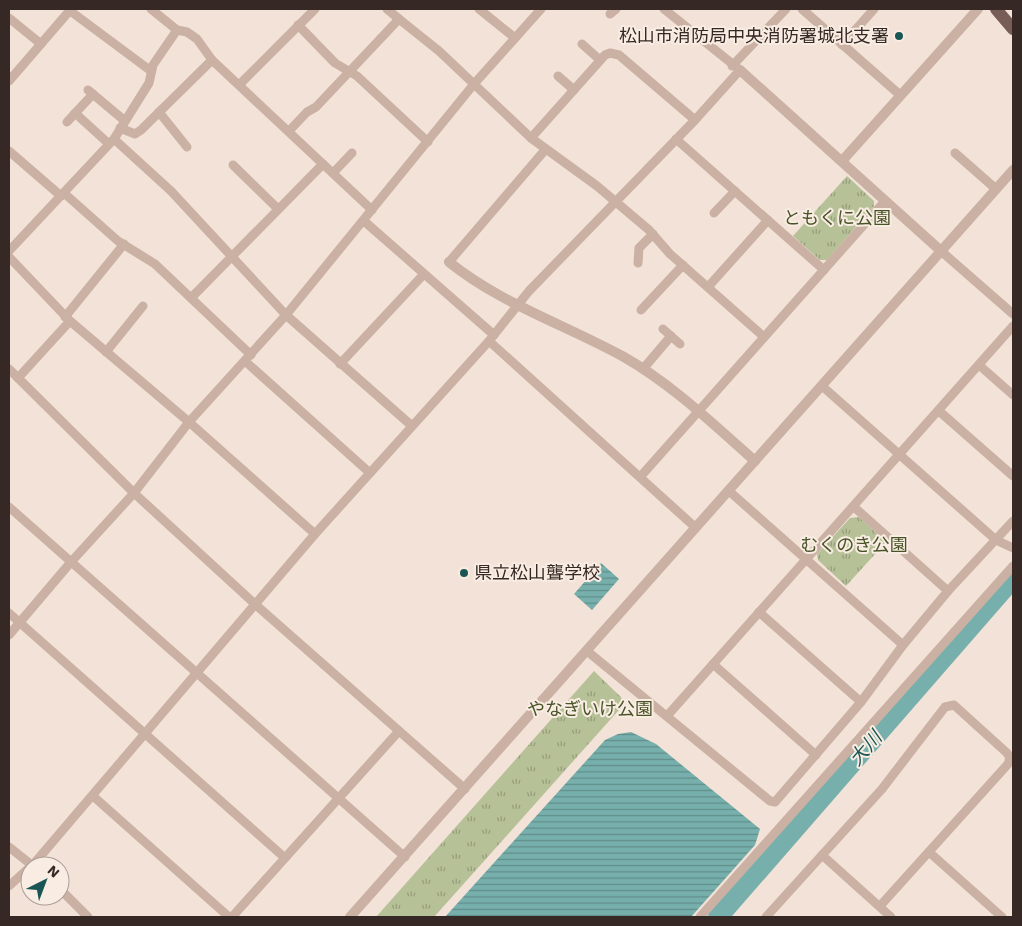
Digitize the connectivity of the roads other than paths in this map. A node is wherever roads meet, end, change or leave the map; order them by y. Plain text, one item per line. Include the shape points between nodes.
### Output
1 (151, 9) edge
2 (313, 9) edge
3 (387, 9) edge
4 (479, 9) edge
5 (541, 9) edge
6 (664, 9) edge
7 (786, 9) edge
8 (802, 9) edge
9 (874, 9) edge
10 (978, 9) edge
11 (996, 9) edge
12 (70, 10) edge
13 (9, 18) edge
14 (399, 19) junction
15 (298, 25) junction
16 (1013, 29) edge
17 (177, 30) junction
18 (515, 38) junction
19 (41, 44) junction
20 (582, 44) dead end
21 (842, 45) junction
22 (212, 60) junction
23 (600, 60) junction
24 (736, 68) junction
25 (151, 71) junction
26 (350, 72) junction
27 (558, 76) dead end
28 (9, 81) edge
29 (240, 84) junction
30 (474, 84) junction
31 (574, 90) junction
32 (900, 95) junction
33 (159, 112) junction
34 (75, 113) junction
35 (695, 120) junction
36 (67, 122) dead end
37 (122, 125) junction
38 (289, 131) junction
39 (531, 138) junction
40 (676, 139) junction
41 (111, 141) junction
42 (428, 142) junction
43 (187, 147) dead end
44 (545, 150) junction
45 (9, 152) edge
46 (352, 153) dead end
47 (955, 153) dead end
48 (842, 161) junction
49 (324, 164) junction
50 (233, 165) dead end
51 (1013, 170) edge
52 (333, 173) junction
53 (996, 189) junction
54 (735, 191) junction
55 (63, 194) junction
56 (885, 201) junction
57 (615, 202) junction
58 (278, 209) junction
59 (372, 210) junction
60 (714, 213) dead end
61 (768, 220) junction
62 (364, 221) junction
63 (653, 234) junction
64 (124, 244) junction
65 (9, 251) edge
66 (941, 251) junction
67 (9, 256) edge
68 (231, 256) junction
69 (449, 262) joint
70 (638, 263) dead end
71 (683, 265) junction
72 (824, 270) junction
73 (424, 274) junction
74 (708, 287) junction
75 (191, 298) junction
76 (518, 305) junction
77 (143, 306) dead end
78 (641, 310) dead end
79 (1013, 314) edge
80 (286, 315) junction
81 (67, 319) junction
82 (1013, 326) edge
83 (663, 329) dead end
84 (671, 336) junction
85 (764, 337) junction
86 (491, 338) junction
87 (680, 344) dead end
88 (106, 352) junction
89 (249, 359) junction
90 (340, 364) junction
91 (979, 365) junction
92 (9, 369) edge
93 (643, 369) junction
94 (18, 378) junction
95 (822, 386) junction
96 (1013, 395) edge
97 (700, 411) junction
98 (939, 411) junction
99 (189, 422) junction
100 (412, 426) junction
101 (900, 454) junction
102 (755, 461) junction
103 (370, 473) junction
104 (641, 476) junction
105 (1013, 476) edge
106 (729, 491) junction
107 (134, 493) junction
108 (9, 507) edge
109 (854, 507) junction
110 (1013, 521) edge
111 (696, 528) junction
112 (315, 534) junction
113 (996, 540) junction
114 (1013, 548) edge
115 (806, 559) junction
116 (71, 562) junction
117 (1013, 566) edge
118 (948, 591) junction
119 (256, 605) junction
120 (759, 612) junction
121 (9, 613) edge
122 (20, 622) junction
123 (9, 635) edge
124 (903, 644) junction
125 (587, 651) junction
126 (713, 664) junction
127 (198, 673) junction
128 (861, 702) junction
129 (667, 716) junction
130 (399, 731) junction
131 (146, 735) junction
132 (816, 755) junction
133 (1012, 756) edge
134 (465, 789) junction
135 (94, 796) junction
136 (338, 799) junction
137 (9, 848) edge
138 (929, 852) junction
139 (822, 855) junction
140 (41, 856) edge
141 (20, 857) edge
142 (405, 857) junction
143 (285, 858) junction
144 (20, 876) edge
145 (9, 886) edge
146 (70, 898) edge
147 (880, 906) junction
148 (88, 917) edge
149 (231, 917) edge
150 (350, 917) edge
151 (700, 917) edge
152 (768, 917) edge
153 (892, 917) edge
154 (1002, 917) edge

1 - 17 street
2 - 15 street
3 - 14 street
4 - 18 street
5 - 18 street
6 - 24 street
7 - 24 street
8 - 21 street
9 - 21 street
10 - 32 street
11 - 16 main road
12 - 19 street
12 - 25 street
13 - 19 street
14 - 26 street
14 - 30 street
15 - 26 street via 335,63
15 - 29 street
17 - 22 street via 197,39
17 - 25 street
18 - 30 street
19 - 28 street
20 - 23 street
21 - 32 street
22 - 29 street
22 - 33 street
23 - 31 street
23 - 35 street via 610,53 619,55
24 - 35 street
24 - 48 street
25 - 37 street via 149,83
26 - 38 street
26 - 42 street
27 - 31 street
29 - 38 street
30 - 39 street
30 - 42 street
31 - 39 street
32 - 48 street
33 - 37 street via 135,134
33 - 43 street
34 - 36 street
34 - 37 street via 90,92
34 - 41 street
35 - 40 street
37 - 41 street
38 - 49 street
39 - 44 street
40 - 54 street
40 - 57 street
41 - 55 street
41 - 68 street via 170,191
42 - 59 street
44 - 57 street via 560,158
44 - 69 street
45 - 55 street
46 - 52 street
47 - 53 street
48 - 56 street
49 - 52 street
49 - 58 street
50 - 58 street
51 - 53 street
52 - 59 street
53 - 66 street
54 - 60 street
54 - 61 street
55 - 64 street
55 - 65 street
56 - 66 street
56 - 72 street
57 - 63 street
57 - 76 street
58 - 68 street
59 - 62 street
61 - 72 street
61 - 74 street
62 - 73 street
62 - 80 street
63 - 70 street via 640,248
63 - 71 street
64 - 75 street via 155,264
64 - 81 street
66 - 79 street
66 - 95 street
67 - 81 street
68 - 75 street
68 - 80 street
69 - 76 street
71 - 74 street
71 - 78 street
72 - 85 street
73 - 86 street
73 - 90 street
74 - 85 street
75 - 89 street
76 - 86 street
76 - 93 street
77 - 88 street
80 - 89 street
80 - 90 street
81 - 88 street
81 - 94 street
82 - 91 street
83 - 84 street
84 - 87 street
84 - 93 street
85 - 97 street
86 - 100 street
86 - 104 street
88 - 99 street
89 - 99 street
89 - 103 street
90 - 100 street
91 - 96 street
91 - 98 street
92 - 94 street
93 - 97 street
94 - 107 street
95 - 101 street
95 - 102 street
97 - 102 street
97 - 104 street
98 - 101 street
98 - 105 street
99 - 107 street
99 - 112 street
100 - 103 street
101 - 109 street
101 - 113 street
102 - 106 street
103 - 112 street
104 - 111 street
106 - 111 street
106 - 115 street
107 - 116 street
107 - 119 street
108 - 116 street
109 - 115 street
109 - 118 street
110 - 113 street
111 - 125 street
112 - 119 street
113 - 114 street
113 - 118 street
115 - 120 street
115 - 124 street
116 - 122 street
116 - 127 street
117 - 151 street
118 - 124 street
119 - 127 street
119 - 130 street
120 - 126 street
120 - 128 street
121 - 122 street
122 - 123 street
122 - 131 street
124 - 128 street
125 - 129 street
125 - 134 street
126 - 129 street
126 - 132 street
127 - 131 street
127 - 136 street
128 - 132 street
129 - 132 street via 770,801 775,802
130 - 134 street
130 - 136 street
131 - 135 street
131 - 143 street
133 - 138 street
133 - 139 street via 954,704 948,705 882,789
134 - 142 street
135 - 140 street
135 - 149 street
136 - 142 street
136 - 143 street
137 - 141 street
138 - 147 street
138 - 154 street
139 - 147 street
139 - 152 street
142 - 150 street
143 - 149 street
144 - 145 street
146 - 148 street
147 - 153 street

